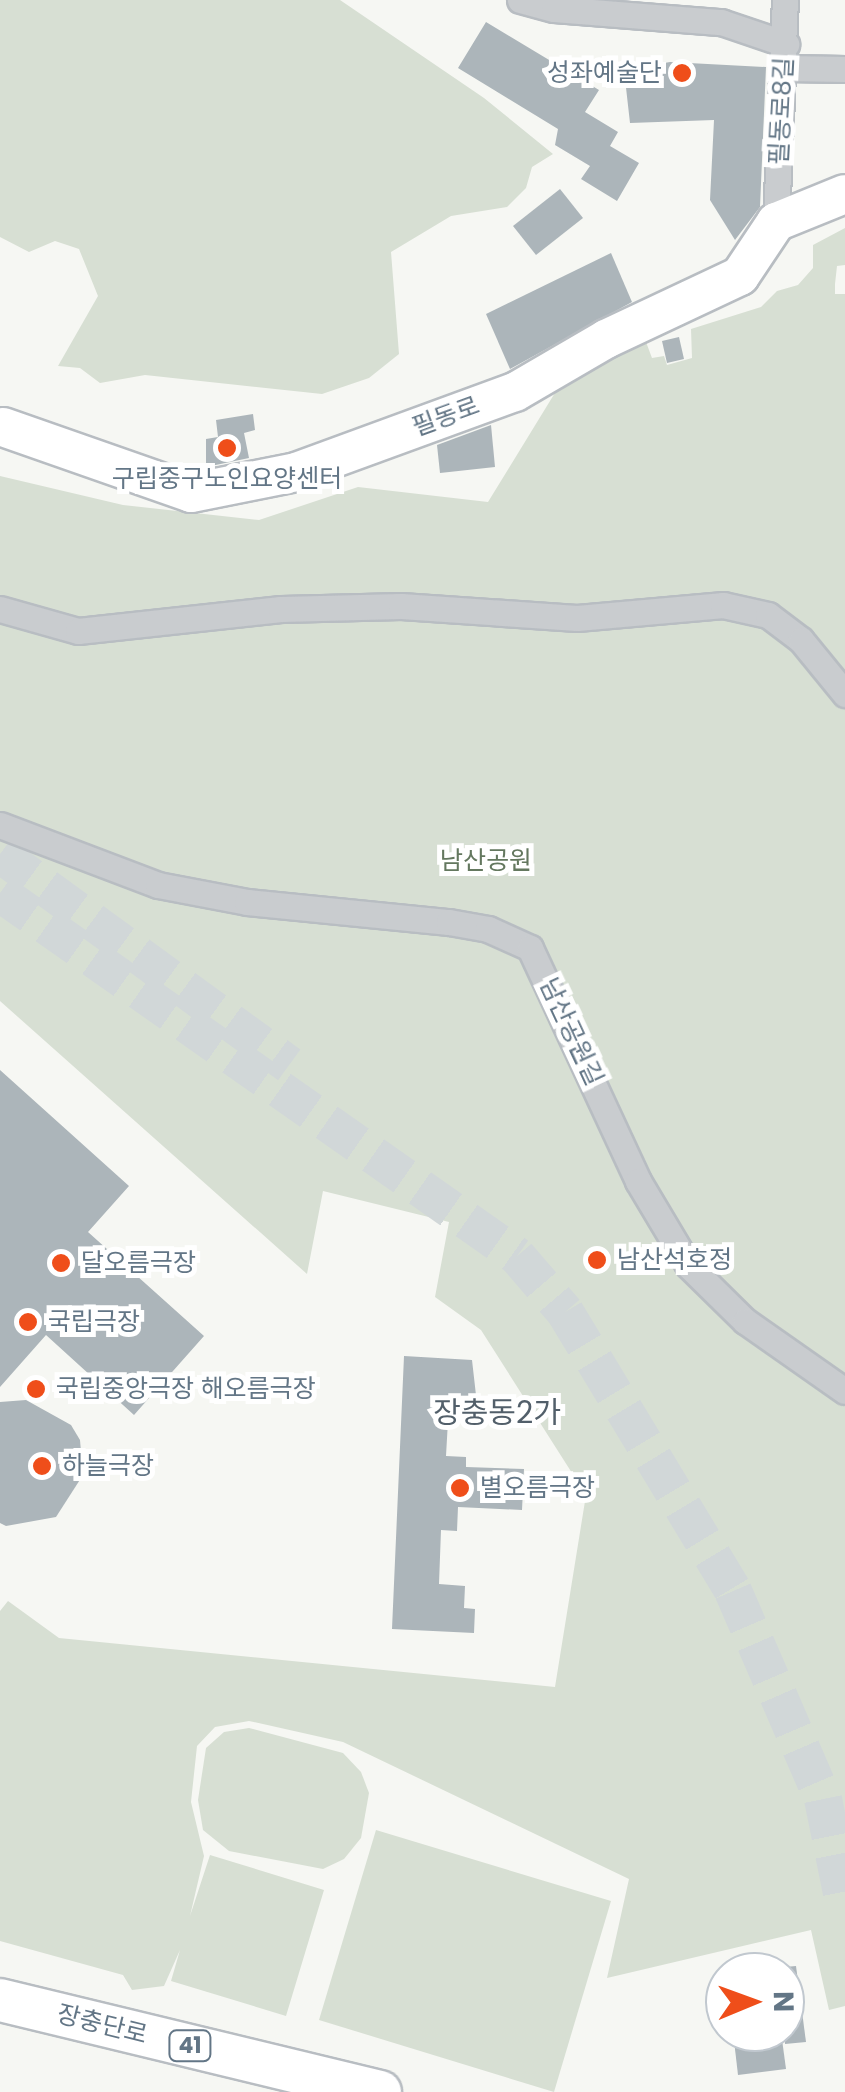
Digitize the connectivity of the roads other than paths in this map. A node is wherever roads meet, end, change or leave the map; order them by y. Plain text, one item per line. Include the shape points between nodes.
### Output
1 (520, 0) edge
2 (785, 0) edge
3 (786, 56) junction
4 (845, 69) edge
5 (845, 194) edge
6 (776, 222) junction
7 (3, 427) dead end
8 (0, 608) edge
9 (845, 694) edge
10 (0, 825) edge
11 (845, 1391) edge
12 (0, 2000) edge
13 (380, 2092) edge

1 - 3 street via 722,22
2 - 3 street, 필동로8길
3 - 4 street
3 - 6 street, 필동로8길
5 - 6 street
6 - 7 street, 필동로 via 740,276 606,339 515,392 296,472 191,493
8 - 9 street via 78,630 281,609 402,606 578,618 723,605 768,615 801,640
10 - 11 street, 남산공원길 via 158,884 247,902 462,924 530,948 638,1181 688,1265 745,1322
12 - 13 main road, 장충단로 / 41

